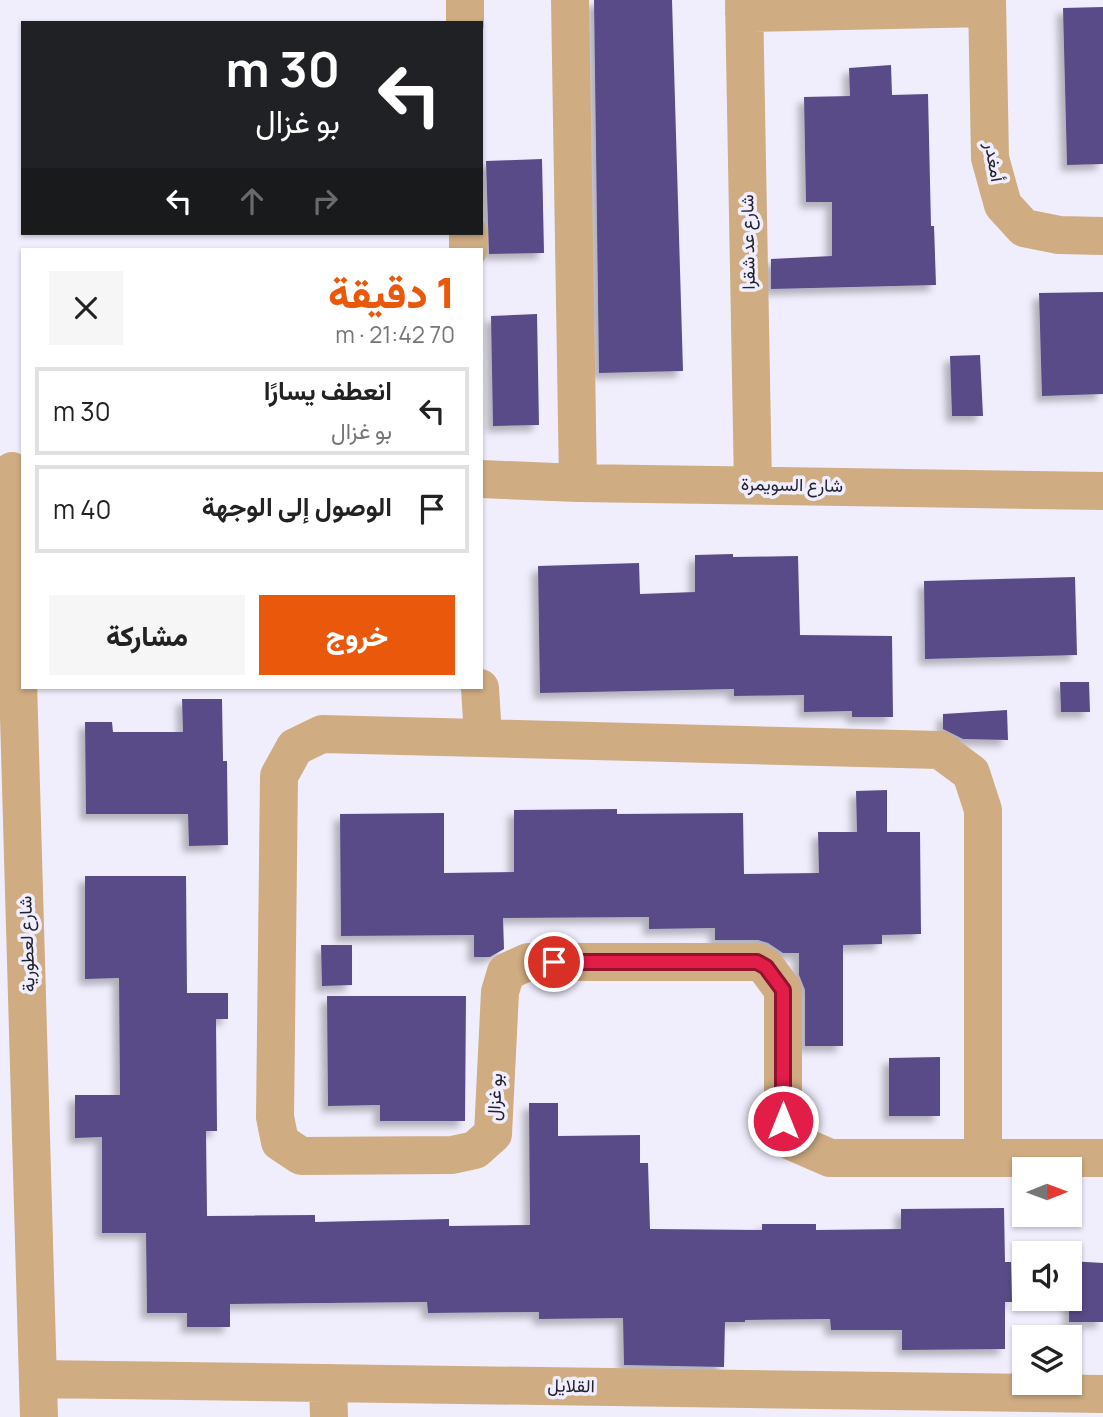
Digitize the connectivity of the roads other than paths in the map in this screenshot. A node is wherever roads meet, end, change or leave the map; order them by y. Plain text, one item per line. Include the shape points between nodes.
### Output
1 (465, 0) edge
2 (570, 0) edge
3 (987, 4) edge
4 (744, 6) edge
5 (465, 21) edge
6 (1103, 236) edge
7 (12, 471) edge
8 (483, 479) edge
9 (578, 484) junction
10 (753, 485) junction
11 (1103, 491) edge
12 (480, 689) edge
13 (482, 737) junction
14 (13, 883) edge
15 (983, 1158) junction
16 (1103, 1158) edge
17 (39, 1379) junction
18 (1103, 1394) edge
19 (329, 1400) edge
20 (936, 1404) edge
21 (39, 1417) edge

1 - 5 street
2 - 9 street
3 - 4 street, أمغدر
3 - 6 street, أمغدر via 990,158 1003,205 1024,228
4 - 10 street, شارع عد شقرا
7 - 14 street, شارع لعطورية
8 - 9 street, شارع السويمرة
9 - 10 street, شارع السويمرة
10 - 11 street, شارع السويمرة
12 - 13 street
13 - 15 street, بو غزال via 940,750 971,773 983,810
13 - 15 street, بو غزال via 322,734 295,747 279,776 275,1116 280,1142 301,1156 452,1155 475,1150 493,1134 500,992 506,972 528,962 757,962 783,990 783,1121 793,1142 830,1157
14 - 17 street, شارع لعطورية
15 - 16 street, بو غزال
17 - 19 street, القلايل
17 - 21 street, شارع لعطورية
18 - 20 street, القلايل
19 - 20 street, القلايل

